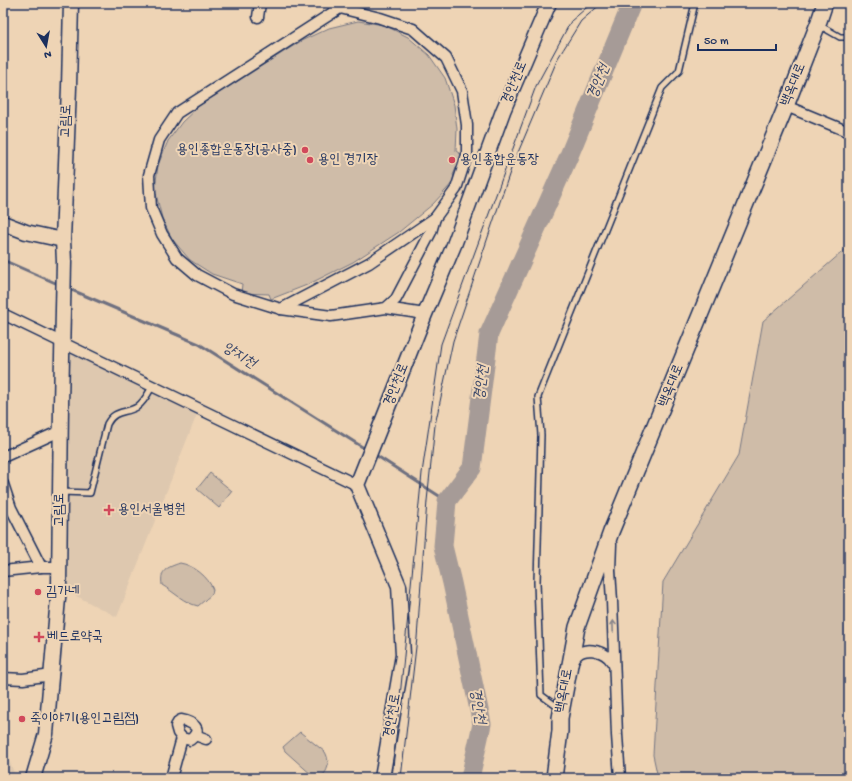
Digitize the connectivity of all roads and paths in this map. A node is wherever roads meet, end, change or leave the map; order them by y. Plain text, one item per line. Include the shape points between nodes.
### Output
1 (71, 3) edge
2 (260, 3) edge
3 (549, 3) edge
4 (695, 3) edge
5 (825, 3) edge
6 (340, 6) edge
7 (258, 17) dead end
8 (818, 24) junction
9 (849, 37) edge
10 (786, 106) junction
11 (849, 132) edge
12 (436, 218) junction
13 (3, 223) edge
14 (62, 240) junction
15 (386, 308) junction
16 (280, 310) junction
17 (3, 314) edge
18 (425, 314) junction
19 (62, 341) junction
20 (152, 387) junction
21 (60, 431) junction
22 (3, 456) edge
23 (359, 480) junction
24 (3, 484) edge
25 (60, 492) junction
26 (611, 532) junction
27 (41, 567) junction
28 (59, 567) junction
29 (3, 571) edge
30 (614, 665) junction
31 (570, 666) junction
32 (52, 675) junction
33 (3, 678) edge
34 (562, 710) junction
35 (196, 735) junction
36 (182, 738) junction
37 (206, 739) dead end
38 (34, 778) edge
39 (171, 778) edge
40 (382, 778) edge
41 (554, 778) edge
42 (620, 778) edge

1 - 14 street, 고림로
2 - 7 street
3 - 18 street, 경안천로 via 503,111 454,245
4 - 34 lane via 679,71 662,88 538,396 541,435 537,582 540,695
5 - 8 main road, 백옥대로
6 - 12 street via 413,29 446,58 462,91 467,125 467,155 456,189
6 - 16 street via 177,113 159,140 149,175 151,208 162,234 177,258 197,275 233,294
8 - 9 lane via 840,37
8 - 10 main road, 백옥대로
10 - 11 street
10 - 26 main road, 백옥대로
12 - 15 street via 396,299
12 - 16 street via 369,263
13 - 14 street via 26,232
14 - 19 street, 고림로
15 - 16 street via 331,316
15 - 18 street
17 - 19 street
18 - 23 street, 경안천로
19 - 20 street
19 - 21 street, 고림로
20 - 23 street
20 - 25 lane via 144,401 136,407 110,418 90,493
21 - 22 street
21 - 25 street, 고림로
23 - 40 street, 경안천로 via 399,586 403,656
24 - 27 street via 11,508
25 - 28 street, 고림로
30 -> 26 street
26 - 31 main road, 백옥대로 via 577,627
27 - 28 street
27 - 29 street
28 - 32 street, 고림로
30 - 31 street via 602,654 584,650
30 - 42 street
31 - 34 main road, 백옥대로
32 - 33 street via 23,679
32 - 38 street, 고림로 via 46,734
34 - 41 main road, 백옥대로
35 - 36 street via 190,740
35 - 36 street via 193,724 181,720 173,724
35 - 37 street
36 - 39 street

